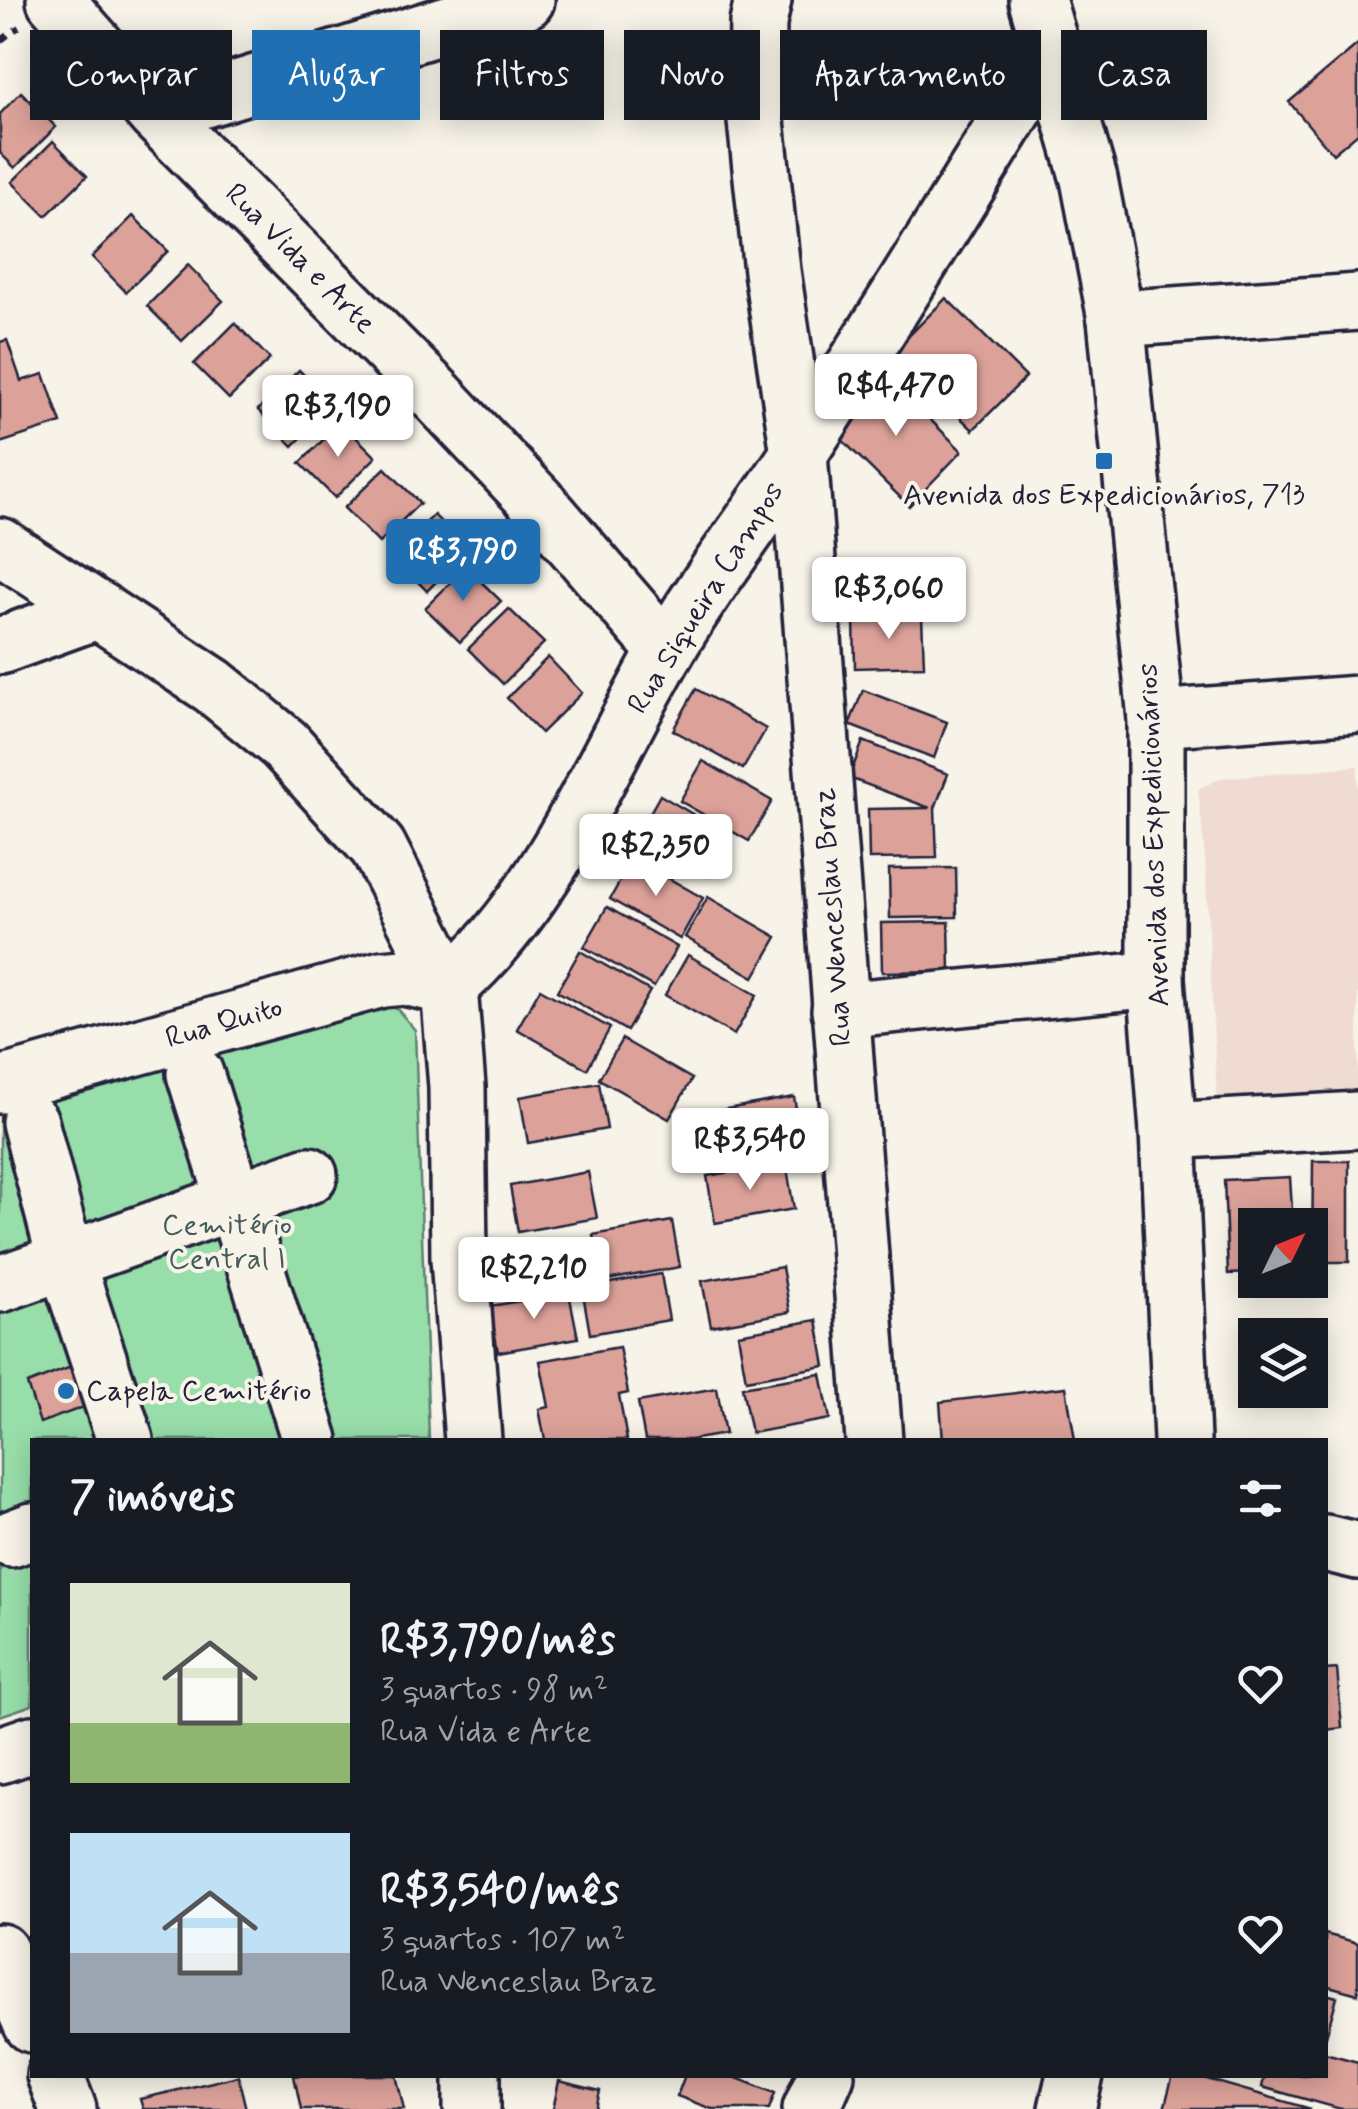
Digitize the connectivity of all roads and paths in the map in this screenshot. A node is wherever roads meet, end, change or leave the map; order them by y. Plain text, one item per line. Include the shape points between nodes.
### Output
1 (54, 0) edge
2 (526, 0) edge
3 (763, 0) edge
4 (1045, 25) edge
5 (81, 30) edge
6 (232, 91) edge
7 (162, 120) edge
8 (1358, 302) edge
9 (1116, 319) junction
10 (799, 454) junction
11 (0, 546) edge
12 (99, 610) junction
13 (0, 646) edge
14 (666, 651) junction
15 (1358, 704) edge
16 (1156, 719) junction
17 (1156, 979) junction
18 (449, 988) junction
19 (840, 1010) junction
20 (195, 1074) dead end
21 (15, 1104) edge
22 (1358, 1120) edge
23 (1168, 1131) junction
24 (309, 1176) dead end
25 (235, 1202) junction
26 (66, 1260) junction
27 (0, 1284) edge
28 (310, 1436) edge
29 (123, 1438) edge
30 (473, 1438) edge
31 (874, 1438) edge
32 (1182, 1438) edge
33 (1328, 1544) edge
34 (1358, 1550) edge
35 (30, 1745) edge
36 (0, 1755) edge
37 (0, 1952) edge
38 (30, 2020) edge
39 (56, 2078) edge
40 (472, 2078) edge
41 (825, 2078) edge
42 (848, 2078) edge
43 (1074, 2078) edge
44 (68, 2109) edge
45 (472, 2109) edge
46 (811, 2109) edge
47 (852, 2109) edge
48 (1068, 2109) edge

1 - 5 street, Rua Vida e Arte
2 - 6 street
3 - 10 street, Rua Wenceslau Braz via 756,121
4 - 9 street, Avenida dos Expedicionários via 1089,179
4 - 10 street, Rua Siqueira Campos
7 - 14 street, Rua Vida e Arte via 543,508
8 - 9 street
9 - 16 street, Avenida dos Expedicionários
10 - 14 street, Rua Siqueira Campos
10 - 19 street, Rua Wenceslau Braz
11 - 12 street
12 - 13 street
12 - 18 street via 213,686 284,744 329,792 378,847
14 - 18 street, Rua Siqueira Campos via 571,829 505,931
15 - 16 street
16 - 17 street, Avenida dos Expedicionários
17 - 19 street
17 - 23 street, Avenida dos Expedicionários
18 - 21 street, Rua Quito via 382,978
18 - 30 street
19 - 31 street, Rua Wenceslau Braz
20 - 25 street
21 - 26 street
22 - 23 street
23 - 32 street, Avenida dos Expedicionários
24 - 25 street
25 - 26 street
25 - 28 street
26 - 27 street
26 - 29 street
33 - 34 street
35 - 36 street
37 - 38 street
39 - 44 street
40 - 45 street
41 - 46 street
42 - 47 street
43 - 48 street

